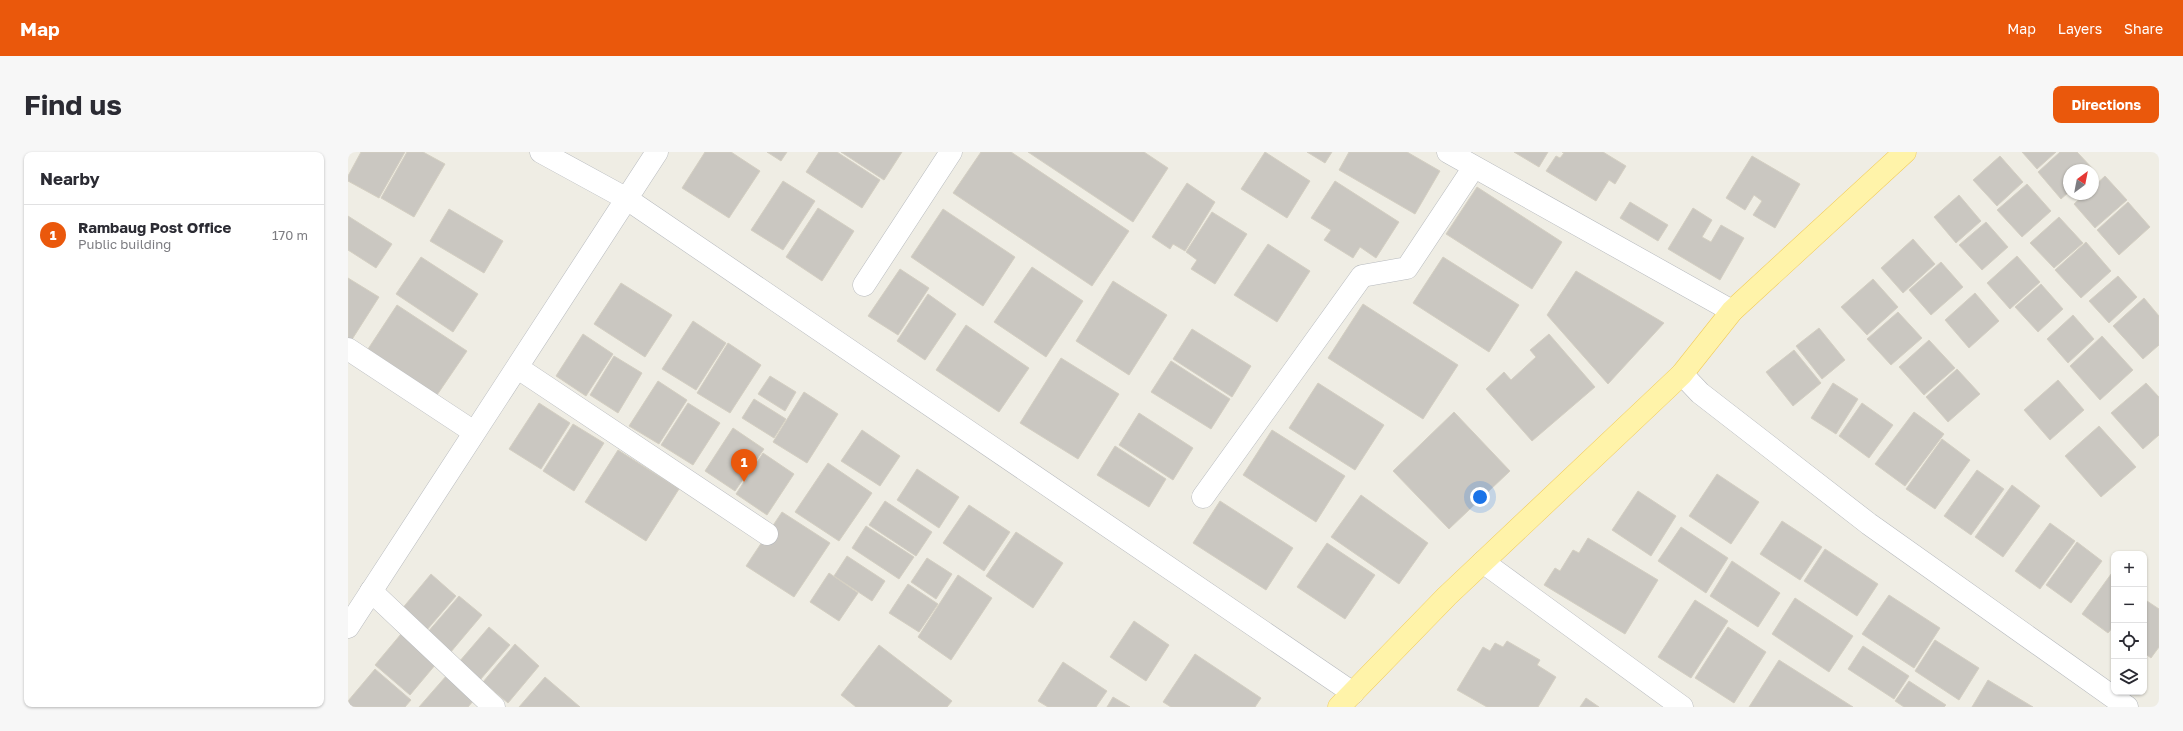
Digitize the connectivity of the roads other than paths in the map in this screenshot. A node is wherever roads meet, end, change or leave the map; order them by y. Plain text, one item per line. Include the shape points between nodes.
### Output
1 (541, 152) edge
2 (657, 152) edge
3 (951, 152) edge
4 (1448, 152) edge
5 (1903, 152) edge
6 (1474, 167) junction
7 (627, 199) junction
8 (864, 285) dead end
9 (1732, 311) junction
10 (348, 349) edge
11 (518, 368) junction
12 (1682, 374) junction
13 (474, 432) junction
14 (1203, 497) dead end
15 (767, 534) dead end
16 (1483, 562) junction
17 (371, 591) junction
18 (348, 628) edge
19 (1346, 700) edge
20 (494, 707) edge
21 (1682, 707) edge
22 (2127, 707) edge

1 - 7 street
2 - 7 street
3 - 8 street
4 - 6 street
5 - 9 main road
6 - 9 street
6 - 14 street via 1407,268 1362,276
7 - 11 street
7 - 19 street
9 - 12 main road
10 - 13 street
11 - 13 street
11 - 15 street
12 - 16 main road
12 - 22 street via 1700,394 1869,524
13 - 17 street
16 - 19 main road
16 - 21 street
17 - 18 street
17 - 20 street

